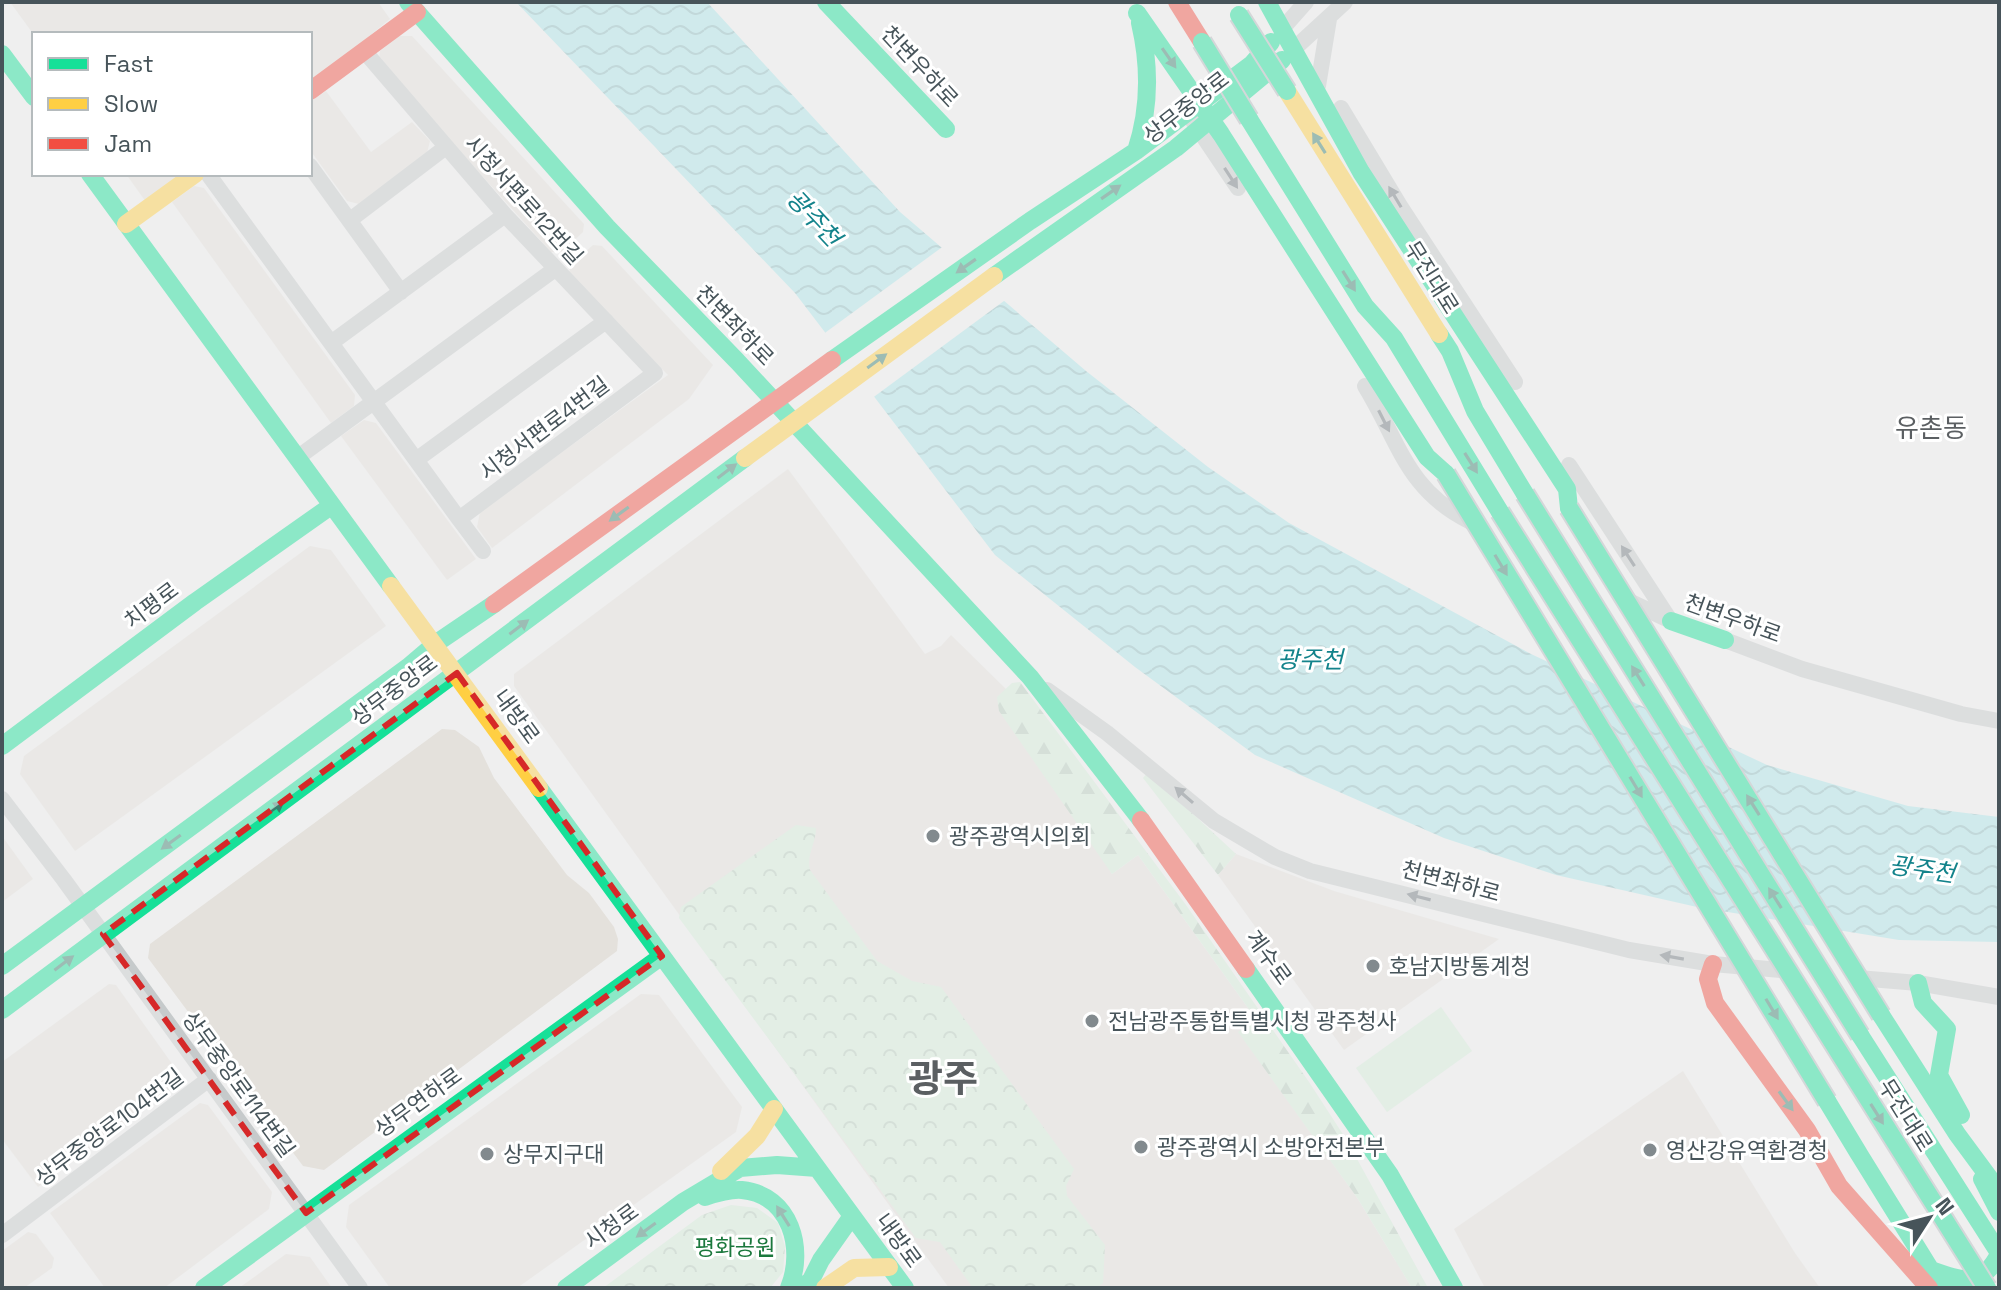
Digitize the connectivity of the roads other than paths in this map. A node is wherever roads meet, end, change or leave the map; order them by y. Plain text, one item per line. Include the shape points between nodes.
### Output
1 (826, 2) edge
2 (1177, 2) edge
3 (1267, 2) edge
4 (1306, 2) edge
5 (1345, 2) edge
6 (413, 7) edge
7 (1134, 7) edge
8 (1234, 9) edge
9 (1329, 19) junction
10 (1283, 28) junction
11 (1295, 48) junction
12 (365, 52) junction
13 (2, 54) edge
14 (1321, 64) junction
15 (312, 90) edge
16 (1317, 92) junction
17 (32, 94) edge
18 (1194, 109) junction
19 (1205, 125) junction
20 (946, 129) dead end
21 (446, 147) junction
22 (1136, 151) junction
23 (312, 169) edge
24 (91, 176) edge
25 (192, 176) edge
26 (209, 176) edge
27 (505, 215) junction
28 (350, 220) junction
29 (126, 224) junction
30 (555, 269) junction
31 (401, 292) junction
32 (1365, 306) junction
33 (606, 321) junction
34 (331, 343) junction
35 (1450, 351) junction
36 (655, 373) joint
37 (374, 401) junction
38 (774, 402) junction
39 (792, 423) junction
40 (297, 458) junction
41 (416, 460) junction
42 (1446, 474) junction
43 (331, 506) junction
44 (1569, 508) junction
45 (459, 519) junction
46 (483, 551) dead end
47 (1671, 621) junction
48 (1725, 640) joint
49 (435, 644) junction
50 (457, 673) junction
51 (1030, 677) junction
52 (1999, 721) edge
53 (2, 746) edge
54 (2, 799) edge
55 (1141, 820) joint
56 (83, 906) junction
57 (103, 934) junction
58 (662, 956) junction
59 (1713, 964) junction
60 (2, 966) edge
61 (1918, 983) junction
62 (1999, 997) edge
63 (2, 1010) edge
64 (1939, 1075) junction
65 (209, 1079) junction
66 (774, 1109) junction
67 (1957, 1134) junction
68 (1859, 1154) junction
69 (817, 1168) junction
70 (1997, 1173) edge
71 (704, 1188) junction
72 (1999, 1191) edge
73 (683, 1202) junction
74 (1999, 1212) edge
75 (306, 1213) junction
76 (852, 1216) junction
77 (2, 1235) edge
78 (1999, 1254) edge
79 (1904, 1263) junction
80 (889, 1267) junction
81 (1930, 1279) edge
82 (204, 1288) edge
83 (360, 1288) edge
84 (566, 1288) edge
85 (789, 1288) edge
86 (802, 1288) edge
87 (825, 1288) edge
88 (905, 1288) edge
89 (1454, 1288) edge
90 (1910, 1288) edge
91 (1942, 1288) edge
92 (1987, 1288) edge

1 - 20 main road, 천변우하로
2 -> 32 main road, bridge
3 - 10 main road
4 - 10 street, 상무중앙로
5 - 9 street, 상무중앙로
6 - 12 main road
6 - 38 main road, 천변좌하로 via 607,227
7 -> 18 main road
7 - 22 main road via 1146,55 1146,100
35 -> 8 main road, 무진대로, bridge
9 - 11 street, 상무중앙로
9 - 14 street
10 - 11 main road
10 - 18 main road, 상무중앙로 via 1252,64
11 - 16 main road
11 - 19 main road, 상무중앙로
12 - 15 main road
12 - 21 street, 시청서편로12번길
13 - 17 main road
14 - 16 street
47 -> 14 street via 1400,206 1329,90
16 - 44 main road via 1360,170 1567,489
18 - 19 main road
18 - 22 main road, 상무중앙로
39 -> 19 main road, 상무중앙로
19 - 42 main road via 1427,457
19 -> 47 street, 천변우하로 via 1419,483 1447,510
21 - 27 street, 시청서편로12번길
21 - 28 street
22 -> 38 main road, 상무중앙로
23 - 28 street
24 - 29 main road, 내방로
25 - 29 main road
26 - 34 street
27 - 30 street, 시청서편로12번길
27 - 31 street
28 - 31 street
29 - 40 main road, 내방로
30 - 33 street, 시청서편로12번길
30 - 37 street
31 - 34 street
32 - 42 main road via 1390,369
32 -> 92 main road, 무진대로, bridge via 1394,338
33 - 36 street, 시청서편로12번길
33 - 41 street
34 - 37 street
35 - 44 main road
78 -> 35 main road, 무진대로, bridge via 1525,494 1475,411
36 - 45 street, 시청서편로4번길
37 - 40 street
37 - 41 street
38 - 39 main road, 천변좌하로
38 -> 49 main road, 상무중앙로
50 -> 39 main road, 상무중앙로
39 - 51 main road, 천변좌하로
40 - 43 main road, 내방로
41 - 45 street
42 -> 68 main road, bridge
43 - 49 main road, 내방로
43 - 53 main road, 치평로
67 -> 44 main road, bridge
45 - 46 street
47 - 48 main road, 천변우하로
48 - 52 street, 천변우하로 via 1802,669
49 - 50 main road, 내방로
49 -> 56 main road, 상무중앙로
57 -> 50 main road, 상무중앙로
50 - 58 main road, 내방로
51 - 55 main road, 천변좌하로
59 -> 51 street, 천변좌하로 via 1537,929 1310,871 1275,857 1214,821
54 - 56 street, 상무중앙로114번길
55 - 89 main road, 계수로 via 1357,1125
56 - 57 street, 상무중앙로114번길
56 - 60 main road, 상무중앙로
63 -> 57 main road, 상무중앙로
57 - 65 street, 상무중앙로114번길
58 - 66 main road, 내방로
58 - 75 main road, 상무연하로
59 - 61 street, 천변좌하로
59 -> 79 main road via 1708,979 1715,1003 1807,1130 1839,1186
61 - 62 street, 천변좌하로
61 - 64 main road via 1923,1003 1947,1029
64 - 67 main road
64 - 70 main road
65 - 75 street, 상무중앙로114번길
65 - 77 street, 상무중앙로104번길
66 - 69 main road, 내방로
66 - 71 main road, 시청로 via 757,1136
67 - 70 main road
67 - 72 main road
67 - 74 main road
68 - 79 main road via 1860,1186
68 - 81 main road
69 - 71 main road, 시청로 via 740,1168
69 - 76 main road, 내방로
71 - 73 main road, 시청로
73 -> 84 main road, 시청로
85 -> 73 main road, 시청로 via 799,1257 777,1205 742,1190
75 - 82 main road, 상무연하로
75 - 83 street, 상무중앙로114번길
76 - 80 main road, 내방로
76 - 86 main road
78 - 81 main road via 1984,1278
79 - 81 main road
79 - 90 main road
80 - 87 main road via 854,1268
80 - 88 main road, 내방로
81 - 91 main road

